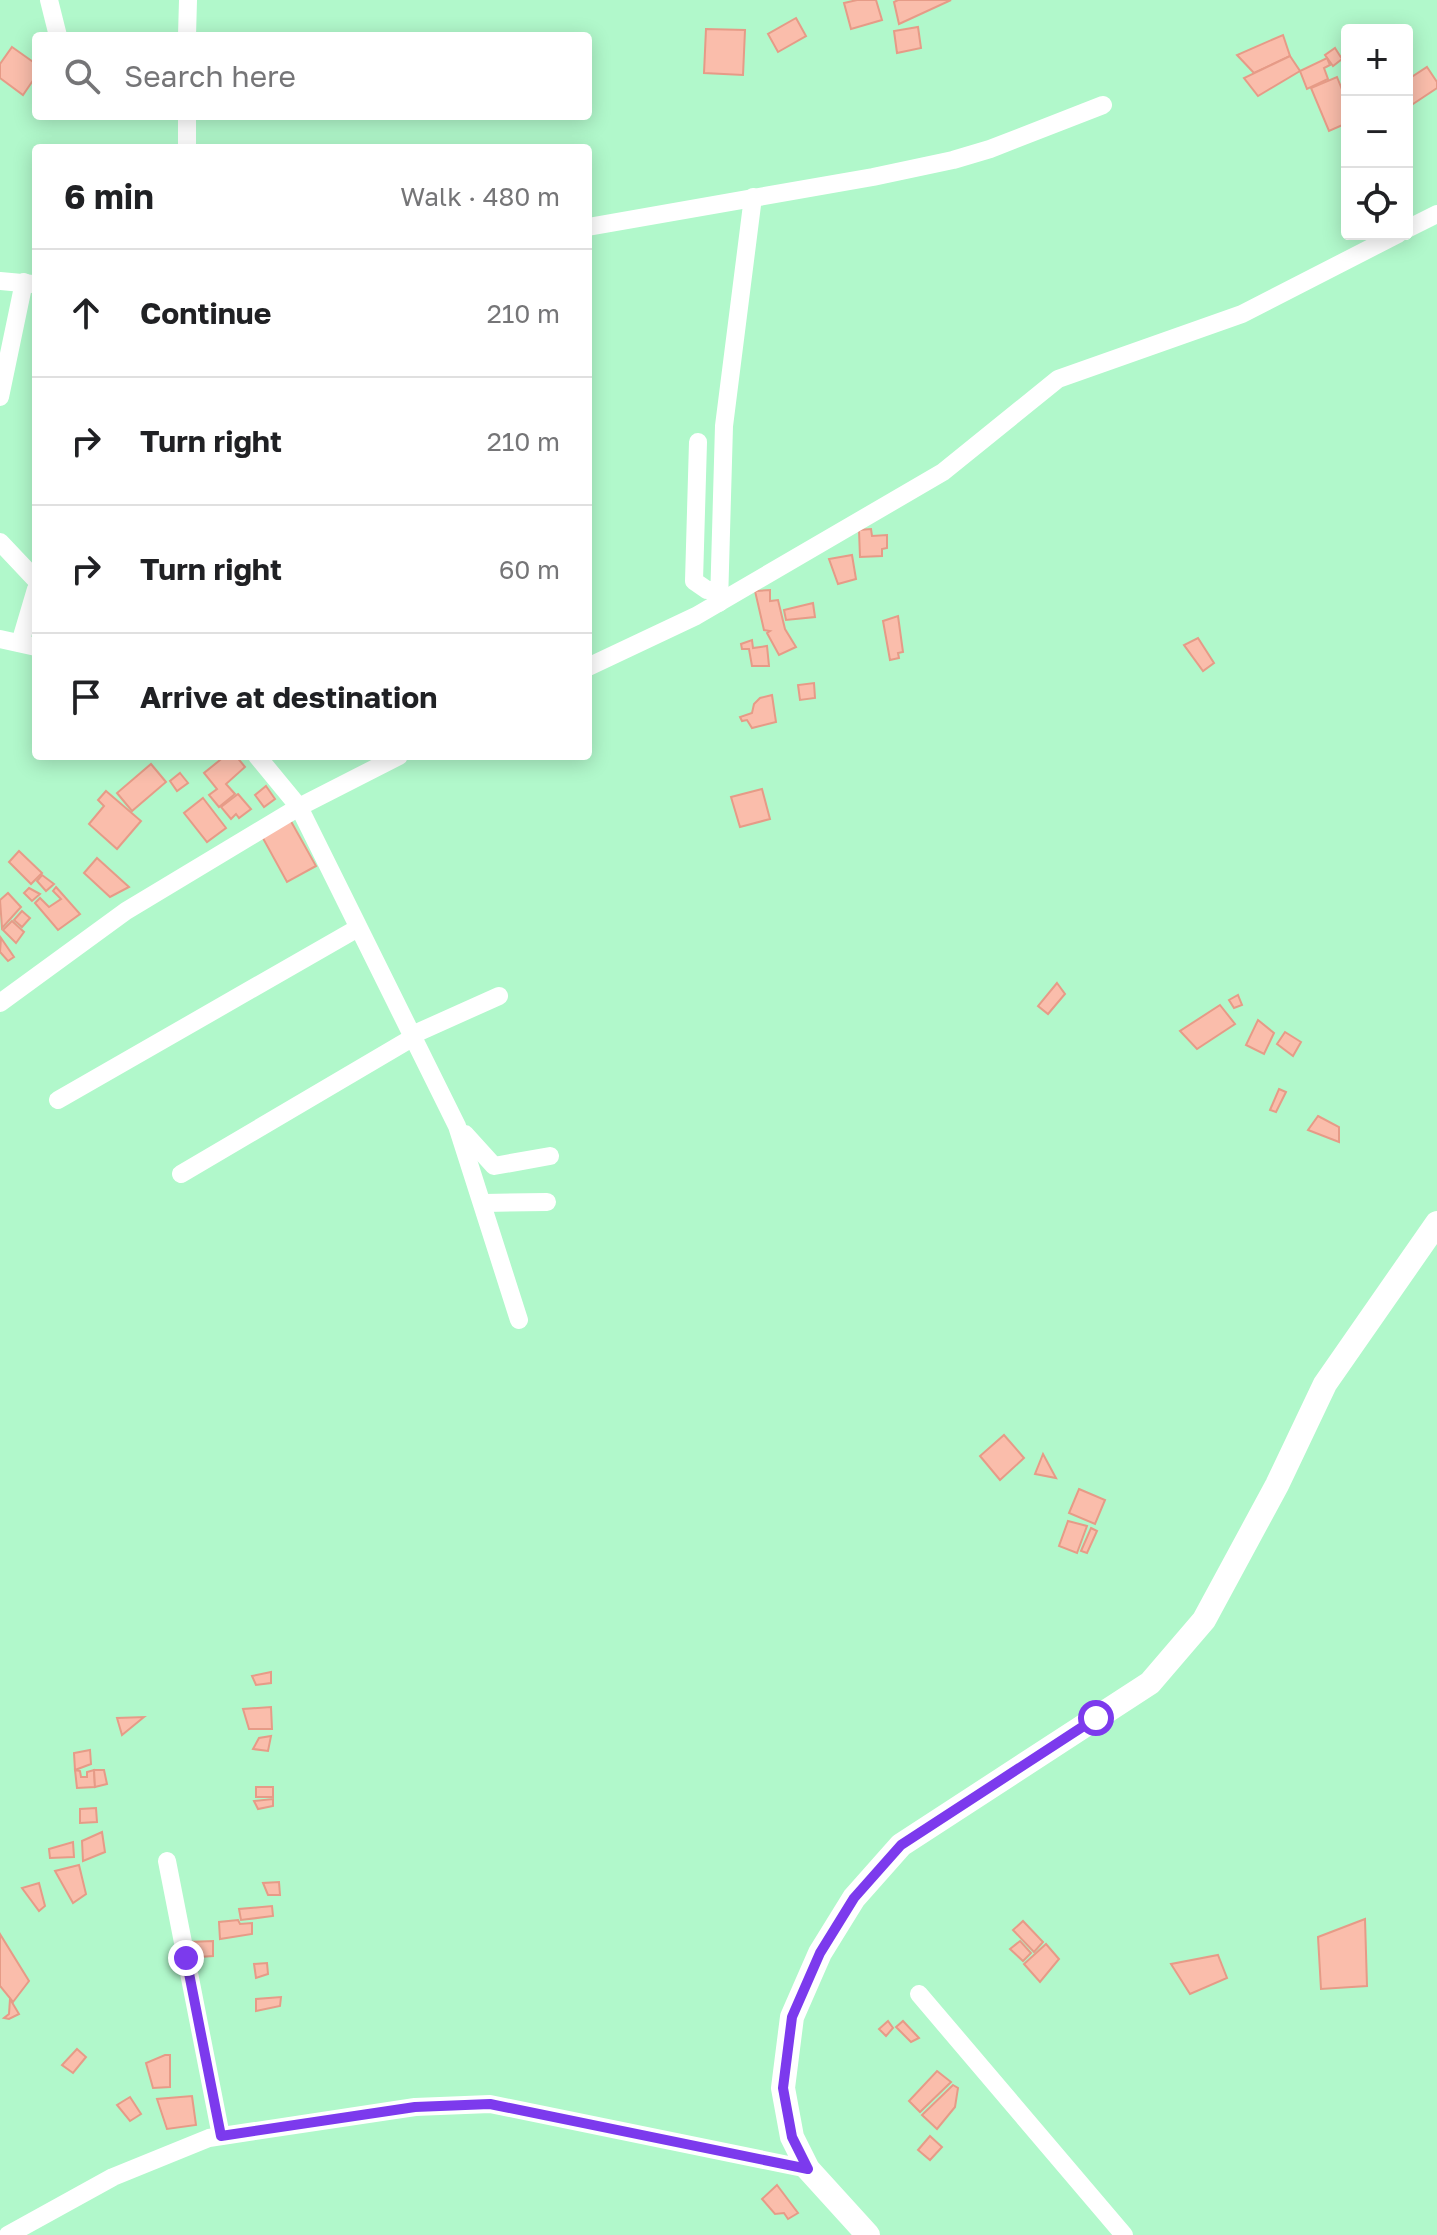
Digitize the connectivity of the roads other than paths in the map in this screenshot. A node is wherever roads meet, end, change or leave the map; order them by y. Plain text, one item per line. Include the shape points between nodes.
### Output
1 (49, 0) edge
2 (188, 0) edge
3 (57, 32) edge
4 (187, 32) edge
5 (1103, 105) dead end
6 (187, 120) edge
7 (187, 144) dead end
8 (753, 197) junction
9 (1437, 214) edge
10 (592, 226) edge
11 (1413, 226) edge
12 (1386, 240) edge
13 (0, 281) edge
14 (30, 283) edge
15 (0, 397) edge
16 (698, 442) dead end
17 (0, 542) edge
18 (32, 576) edge
19 (719, 596) junction
20 (32, 617) edge
21 (0, 639) edge
22 (28, 645) edge
23 (592, 665) edge
24 (260, 760) edge
25 (391, 760) edge
26 (299, 807) junction
27 (358, 928) junction
28 (499, 996) dead end
29 (0, 1003) edge
30 (412, 1037) junction
31 (58, 1100) dead end
32 (457, 1126) junction
33 (550, 1156) dead end
34 (181, 1174) dead end
35 (547, 1202) dead end
36 (484, 1203) junction
37 (1437, 1223) edge
38 (519, 1320) dead end
39 (167, 1861) dead end
40 (919, 1994) dead end
41 (221, 2136) junction
42 (808, 2169) junction
43 (8, 2235) edge
44 (868, 2235) edge
45 (1124, 2235) edge

1 - 3 street
2 - 4 street
5 - 8 street via 953,160
6 - 7 street
8 - 10 street
8 - 19 street via 724,426
9 - 11 street
12 - 19 street via 1242,314 1058,379 943,472
13 - 14 street
14 - 15 street
16 - 19 street via 694,581
17 - 18 street
19 - 23 street
20 - 22 street
21 - 22 street
24 - 26 street
25 - 26 street
26 - 27 street
26 - 29 street via 126,911
27 - 30 street
27 - 31 street
28 - 30 street
30 - 32 street
30 - 34 street
32 - 33 street via 494,1166
32 - 36 street
35 - 36 street
36 - 38 street
37 - 42 street via 1325,1384 1204,1620 1159,1673 901,1845 854,1898 820,1953 792,2017 783,2088 792,2137
39 - 41 street
40 - 45 street
41 - 42 street via 415,2107 490,2104
41 - 43 street via 113,2177
42 - 44 street

